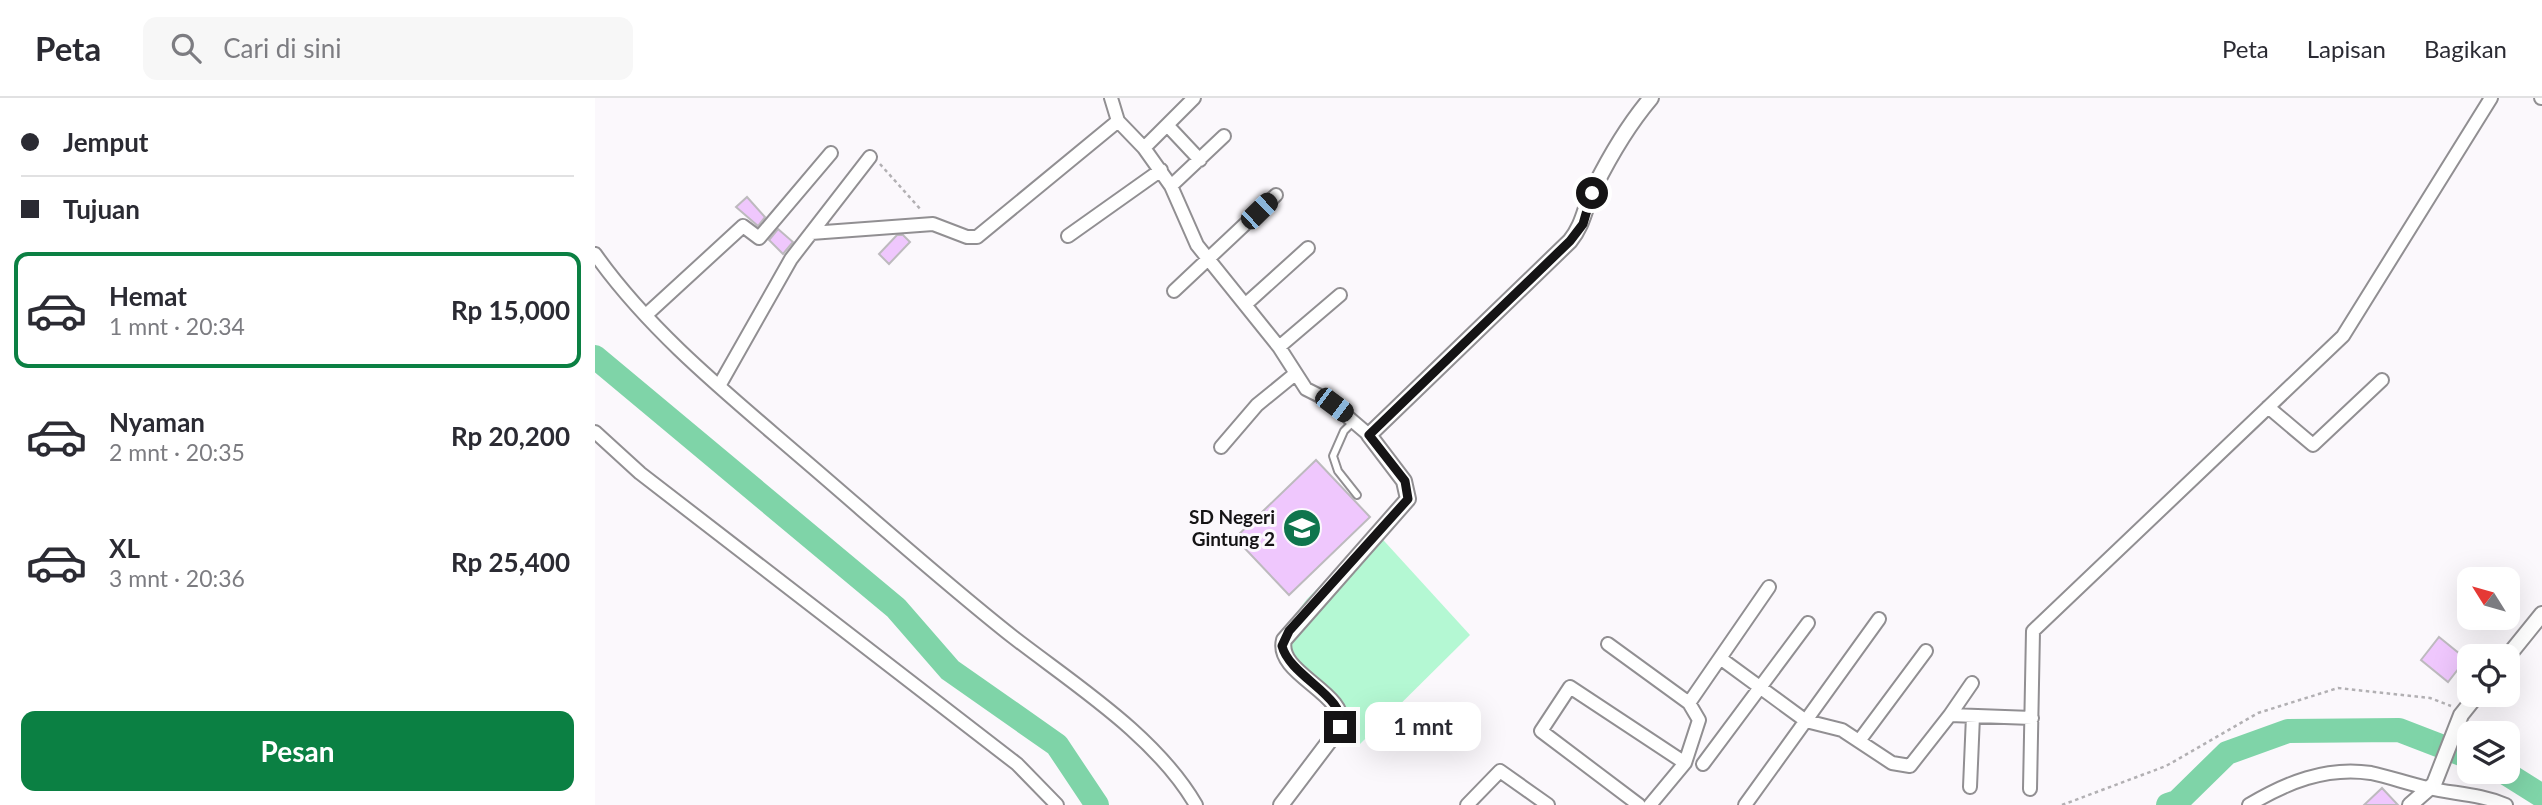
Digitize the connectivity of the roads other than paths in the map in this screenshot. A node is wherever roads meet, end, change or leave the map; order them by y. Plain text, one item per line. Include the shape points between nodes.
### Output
1 (1111, 98) edge
2 (1194, 98) edge
3 (1651, 98) edge
4 (2491, 98) edge
5 (1185, 103) edge
6 (1118, 121) junction
7 (1168, 126) junction
8 (1224, 136) dead end
9 (1144, 148) junction
10 (831, 153) dead end
11 (870, 157) road end
12 (1200, 160) junction
13 (1161, 170) junction
14 (1171, 186) junction
15 (1276, 195) dead end
16 (811, 233) junction
17 (1068, 236) dead end
18 (1308, 248) dead end
19 (595, 254) edge
20 (1208, 260) junction
21 (1174, 291) dead end
22 (1340, 295) dead end
23 (1246, 304) junction
24 (646, 315) junction
25 (1279, 347) junction
26 (1295, 374) junction
27 (2382, 380) dead end
28 (719, 386) junction
29 (2268, 407) junction
30 (1355, 421) junction
31 (595, 432) edge
32 (1369, 435) junction
33 (1221, 447) dead end
34 (1357, 495) dead end
35 (1769, 587) dead end
36 (2542, 614) edge
37 (1879, 619) dead end
38 (1808, 622) dead end
39 (1608, 644) dead end
40 (2518, 644) edge
41 (1926, 651) dead end
42 (1720, 658) junction
43 (1972, 683) dead end
44 (1760, 687) junction
45 (1689, 703) junction
46 (2467, 707) edge
47 (1950, 715) junction
48 (1973, 716) junction
49 (2032, 718) junction
50 (1806, 722) junction
51 (1859, 741) junction
52 (1685, 763) junction
53 (1703, 764) dead end
54 (2433, 786) junction
55 (1970, 787) dead end
56 (2031, 789) dead end
57 (1057, 805) edge
58 (1196, 805) edge
59 (1281, 805) edge
60 (1467, 805) edge
61 (1548, 805) edge
62 (1639, 805) edge
63 (1650, 805) edge
64 (1745, 805) edge
65 (2249, 805) edge
66 (2410, 805) edge
67 (2506, 805) edge

1 - 6 street
2 - 5 street
3 - 32 street via 1606,166 1583,224 1570,241
4 - 29 street via 2343,336
5 - 7 street
6 - 9 street
6 - 16 street via 977,237 933,224
7 - 9 street
7 - 12 street
8 - 12 street
9 - 13 street
10 - 24 street via 759,237 743,226
11 - 16 street
12 - 14 street
13 - 14 street
13 - 17 street
14 - 20 street via 1190,234
15 - 20 street
16 - 28 street via 791,259
18 - 23 street
19 - 24 street
20 - 21 street
20 - 23 street
22 - 25 street
23 - 25 street
24 - 28 street
25 - 26 street
26 - 30 street via 1309,391
26 - 33 street via 1257,405
27 - 29 street via 2313,446
28 - 58 street via 954,588 1101,705 1168,767
29 - 49 street via 2033,631
30 - 32 street
30 - 34 lane via 1344,431 1333,456 1338,471
31 - 57 street via 640,472 1017,764
32 - 59 street via 1405,481 1408,499 1284,640 1287,657 1336,706 1342,719
35 - 42 street
36 - 40 street
37 - 50 street
38 - 44 street
39 - 45 street
41 - 51 street
42 - 44 street
42 - 45 street
43 - 47 street
44 - 50 street
44 - 53 street
45 - 52 street via 1699,720
46 - 54 street
47 - 48 street
47 - 51 street via 1910,766 1892,763
48 - 49 street
48 - 55 street
49 - 56 street
50 - 51 street via 1842,730
50 - 64 street
52 - 62 street via 1570,687 1541,732
52 - 63 street
54 - 65 street via 2338,771 2305,778
54 - 66 street
54 - 67 street
60 - 61 street via 1500,771

